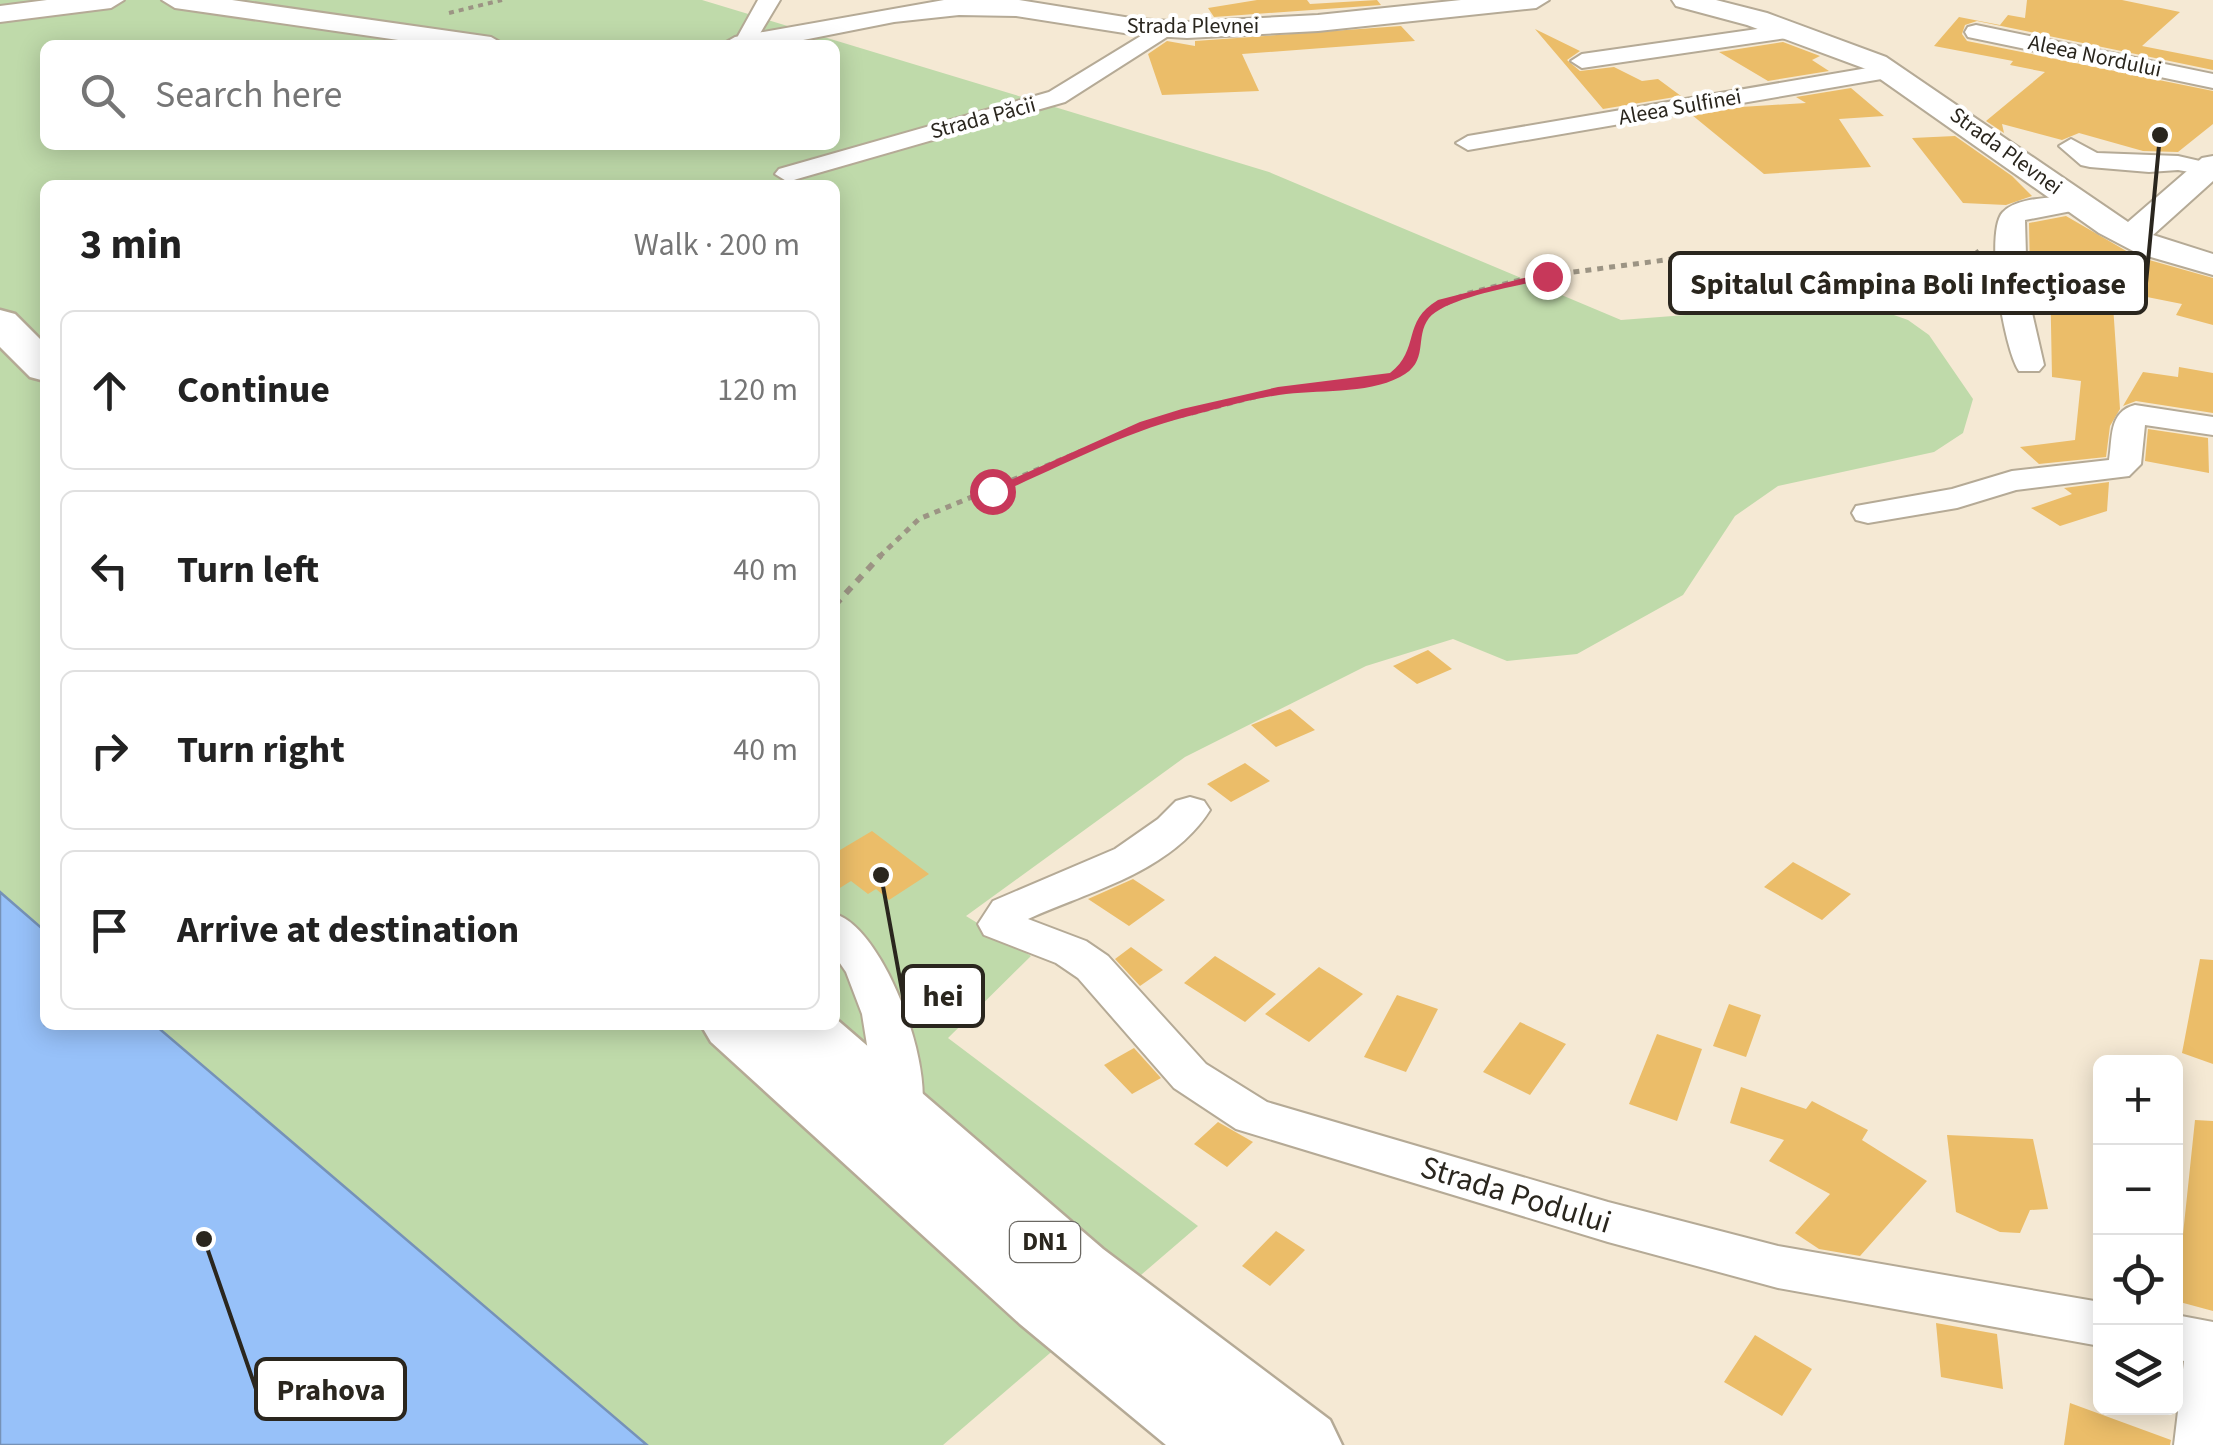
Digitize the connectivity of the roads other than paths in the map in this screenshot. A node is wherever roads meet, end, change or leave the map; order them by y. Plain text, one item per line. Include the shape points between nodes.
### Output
1 (111, 0) edge
2 (175, 0) edge
3 (769, 0) edge
4 (1536, 0) edge
5 (1686, 0) edge
6 (991, 3) edge
7 (10, 13) edge
8 (1162, 30) junction
9 (1792, 31) junction
10 (1976, 32) dead end
11 (455, 40) edge
12 (742, 40) edge
13 (760, 40) edge
14 (1582, 61) dead end
15 (1891, 71) junction
16 (2213, 81) edge
17 (1468, 143) dead end
18 (2114, 145) dead end
19 (2071, 146) dead end
20 (2199, 166) edge
21 (788, 174) dead end
22 (2078, 203) junction
23 (2130, 237) junction
24 (2213, 265) edge
25 (0, 323) edge
26 (40, 363) edge
27 (2029, 365) dead end
28 (0, 368) edge
29 (40, 404) edge
30 (2213, 426) edge
31 (1868, 513) dead end
32 (1190, 810) dead end
33 (840, 935) edge
34 (740, 1030) edge
35 (806, 1030) edge
36 (901, 1113) junction
37 (2093, 1323) edge
38 (2183, 1339) edge
39 (2212, 1344) edge
40 (1225, 1445) edge
41 (1302, 1445) edge
42 (2202, 1445) edge

1 - 7 main road
2 - 11 main road
3 - 12 street
4 - 8 main road, Strada Plevnei
5 - 9 main road, Strada Plevnei
6 - 8 main road, Strada Plevnei
6 - 13 main road, Strada Plevnei
8 - 21 street, Strada Păcii via 1057,97
9 - 14 street
9 - 15 main road, Strada Plevnei
10 - 16 street, Aleea Nordului
15 - 17 street, Aleea Sulfinei
15 - 22 main road, Strada Plevnei
18 - 20 street
19 - 20 street via 2090,160
20 - 23 main road
22 - 23 main road, Strada Plevnei
22 - 27 street via 2013,216 2014,282
23 - 24 main road, Strada Plevnei
25 - 26 highway
28 - 29 highway
30 - 31 street via 2135,414 2126,464 2118,468 2012,481
32 - 37 street, Strada Podului via 1174,829 1117,864 1008,911 999,924 1093,967 1190,1076 1252,1116 1778,1266
33 - 36 street via 870,976 892,1032
34 - 40 highway, DN1 via 1046,1302
35 - 36 highway, DN1
36 - 41 highway, DN1 via 1092,1282
38 - 39 street
39 - 42 street

